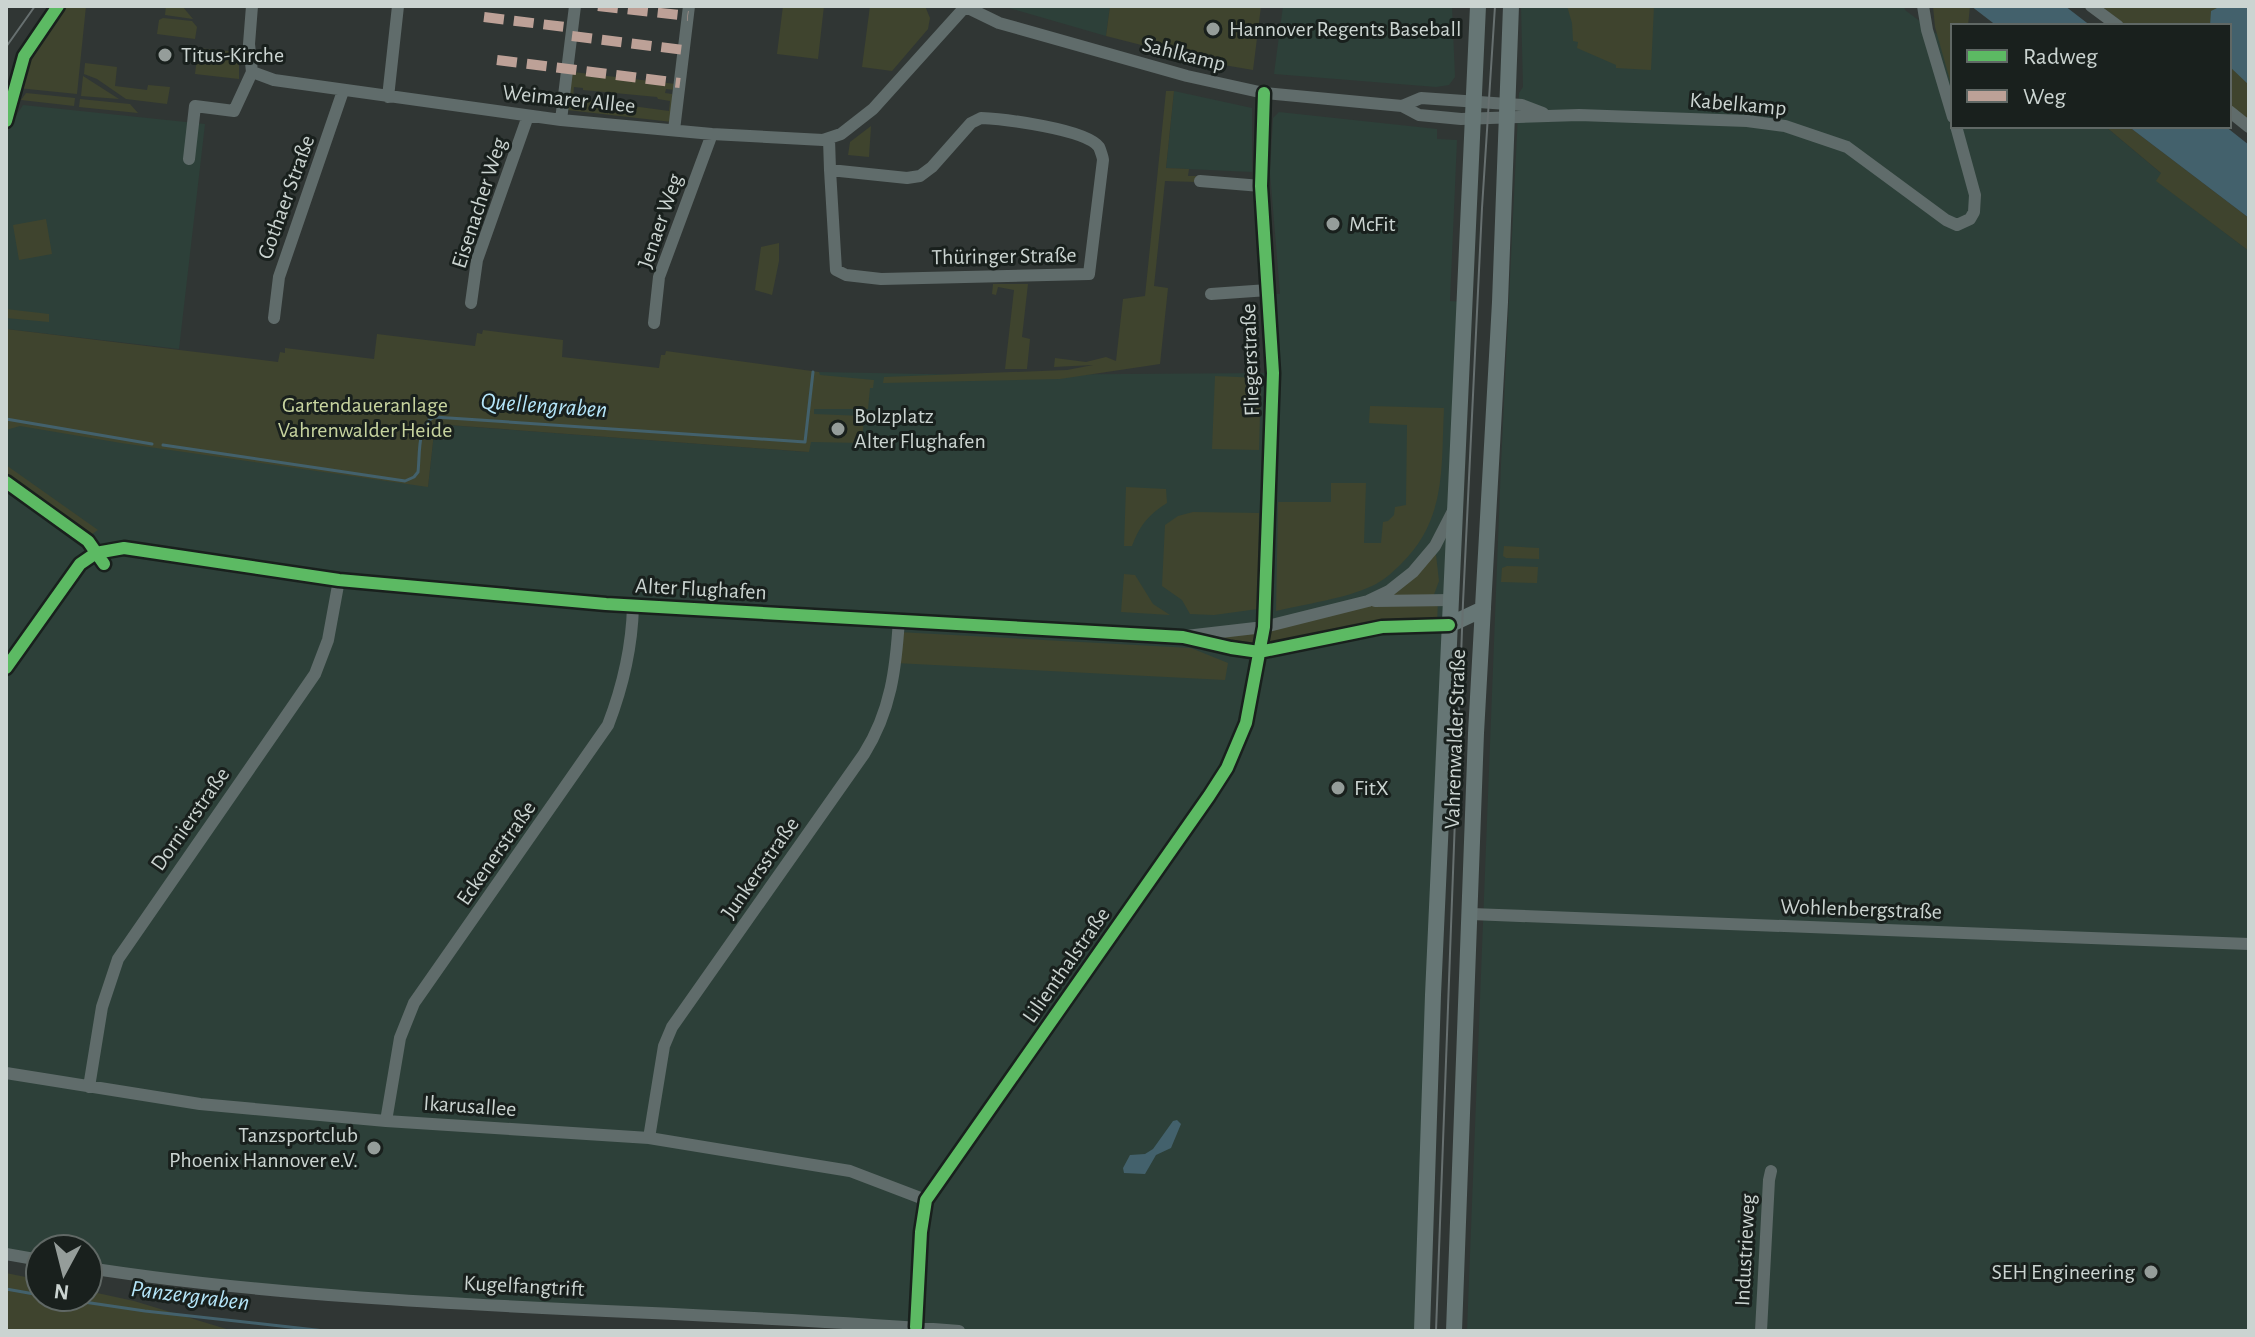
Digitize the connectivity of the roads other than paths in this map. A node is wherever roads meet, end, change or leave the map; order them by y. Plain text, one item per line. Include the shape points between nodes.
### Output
1 (252, 6) edge
2 (398, 6) edge
3 (575, 6) edge
4 (689, 6) edge
5 (1478, 6) edge
6 (1511, 6) edge
7 (1923, 6) edge
8 (2091, 6) edge
9 (964, 7) edge
10 (2115, 24) edge
11 (252, 72) junction
12 (343, 91) junction
13 (1264, 93) junction
14 (388, 97) junction
15 (1475, 101) junction
16 (1402, 106) junction
17 (1508, 110) junction
18 (1951, 110) edge
19 (2231, 113) edge
20 (528, 116) junction
21 (1473, 119) junction
22 (561, 120) junction
23 (2249, 127) edge
24 (1957, 128) edge
25 (674, 130) junction
26 (712, 134) junction
27 (829, 139) junction
28 (189, 159) dead end
29 (830, 170) junction
30 (1200, 181) dead end
31 (1261, 186) junction
32 (1268, 290) junction
33 (1211, 294) dead end
34 (471, 303) dead end
35 (274, 318) dead end
36 (654, 323) dead end
37 (1454, 508) junction
38 (339, 580) junction
39 (1451, 600) junction
40 (1368, 601) junction
41 (633, 606) junction
42 (1483, 609) junction
43 (899, 619) junction
44 (1449, 625) junction
45 (1264, 627) junction
46 (1183, 637) junction
47 (1259, 652) junction
48 (6, 668) edge
49 (1471, 914) junction
50 (2249, 944) edge
51 (6, 1073) edge
52 (89, 1087) junction
53 (386, 1121) junction
54 (649, 1138) junction
55 (1771, 1171) dead end
56 (926, 1200) junction
57 (104, 1270) edge
58 (916, 1327) junction
59 (959, 1331) edge
60 (1422, 1331) edge
61 (1454, 1331) edge
62 (1761, 1331) edge

1 - 11 street
2 - 14 street
3 - 22 street
4 - 25 street
5 - 15 main road, Vahrenwalder Straße
6 - 17 main road, Vahrenwalder Straße
7 - 18 street
8 - 10 street
9 - 13 street, Sahlkamp via 999,23 1104,54
9 - 27 street via 873,109
11 - 12 street, Weimarer Allee
11 - 28 street via 234,111 195,106
12 - 14 street, Weimarer Allee
12 - 35 street, Gothaer Straße via 279,277
13 - 16 street, Sahlkamp
13 - 31 street, Fliegerstraße
14 - 20 street, Weimarer Allee
15 - 16 street, Sahlkamp via 1421,98
15 - 17 street, Sahlkamp
15 - 21 main road, Vahrenwalder Straße
16 - 21 street, Sahlkamp via 1419,115
17 - 21 street, Sahlkamp
17 - 24 street, Kabelkamp via 1522,105 1544,114 1785,126 1847,147 1957,225 1970,219 1975,195
17 - 42 main road, Vahrenwalder Straße
19 - 23 street
20 - 22 street, Weimarer Allee
20 - 34 street, Eisenacher Weg via 477,260
21 - 37 main road, Vahrenwalder Straße
22 - 25 street, Weimarer Allee
25 - 26 street, Weimarer Allee
26 - 27 street, Weimarer Allee
26 - 36 street, Jenaer Weg via 659,277
27 - 29 street, Thüringer Straße
29 - 29 street, Thüringer Straße via 833,262 846,275 881,279 1089,274 1103,160 1100,148 1081,135 981,118 920,176
30 - 31 street
31 - 32 street, Fliegerstraße
32 - 33 street, Fliegerstraße
32 - 45 street, Fliegerstraße via 1273,373
37 - 39 main road, Vahrenwalder Straße
37 - 40 street, Alter Flughafen via 1427,558 1402,582
38 - 41 street, Alter Flughafen
38 - 48 street, Alter Flughafen via 109,549 80,564
38 - 52 street, Dornierstraße via 328,640 315,674 118,959 102,1007
39 - 40 street, Alter Flughafen
39 - 42 main road
39 - 44 main road, Vahrenwalder Straße
40 - 45 street, Alter Flughafen
41 - 43 street, Alter Flughafen
41 - 53 street, Eckenerstraße via 621,691 608,725 414,1003 400,1038
42 - 44 main road
42 - 49 main road, Vahrenwalder Straße
43 - 46 street, Alter Flughafen
43 - 54 street, Junkersstraße via 885,717 672,1027
44 - 47 street, Alter Flughafen via 1382,627
44 - 60 main road, Vahrenwalder Straße
45 - 46 street, Alter Flughafen
45 - 47 street, Lilienthalstraße
46 - 47 street, Alter Flughafen
47 - 56 street, Lilienthalstraße via 1246,723 1227,768
49 - 50 street, Wohlenbergstraße
49 - 61 main road, Vahrenwalder Straße
51 - 52 street, Ikarusallee
52 - 53 street, Ikarusallee via 200,1104
53 - 54 street, Ikarusallee
54 - 56 street, Ikarusallee via 810,1162
55 - 62 street, Industrieweg
56 - 58 street, Lilienthalstraße
57 - 58 street, Kugelfangtrift via 364,1297
58 - 59 street, Kugelfangtrift

